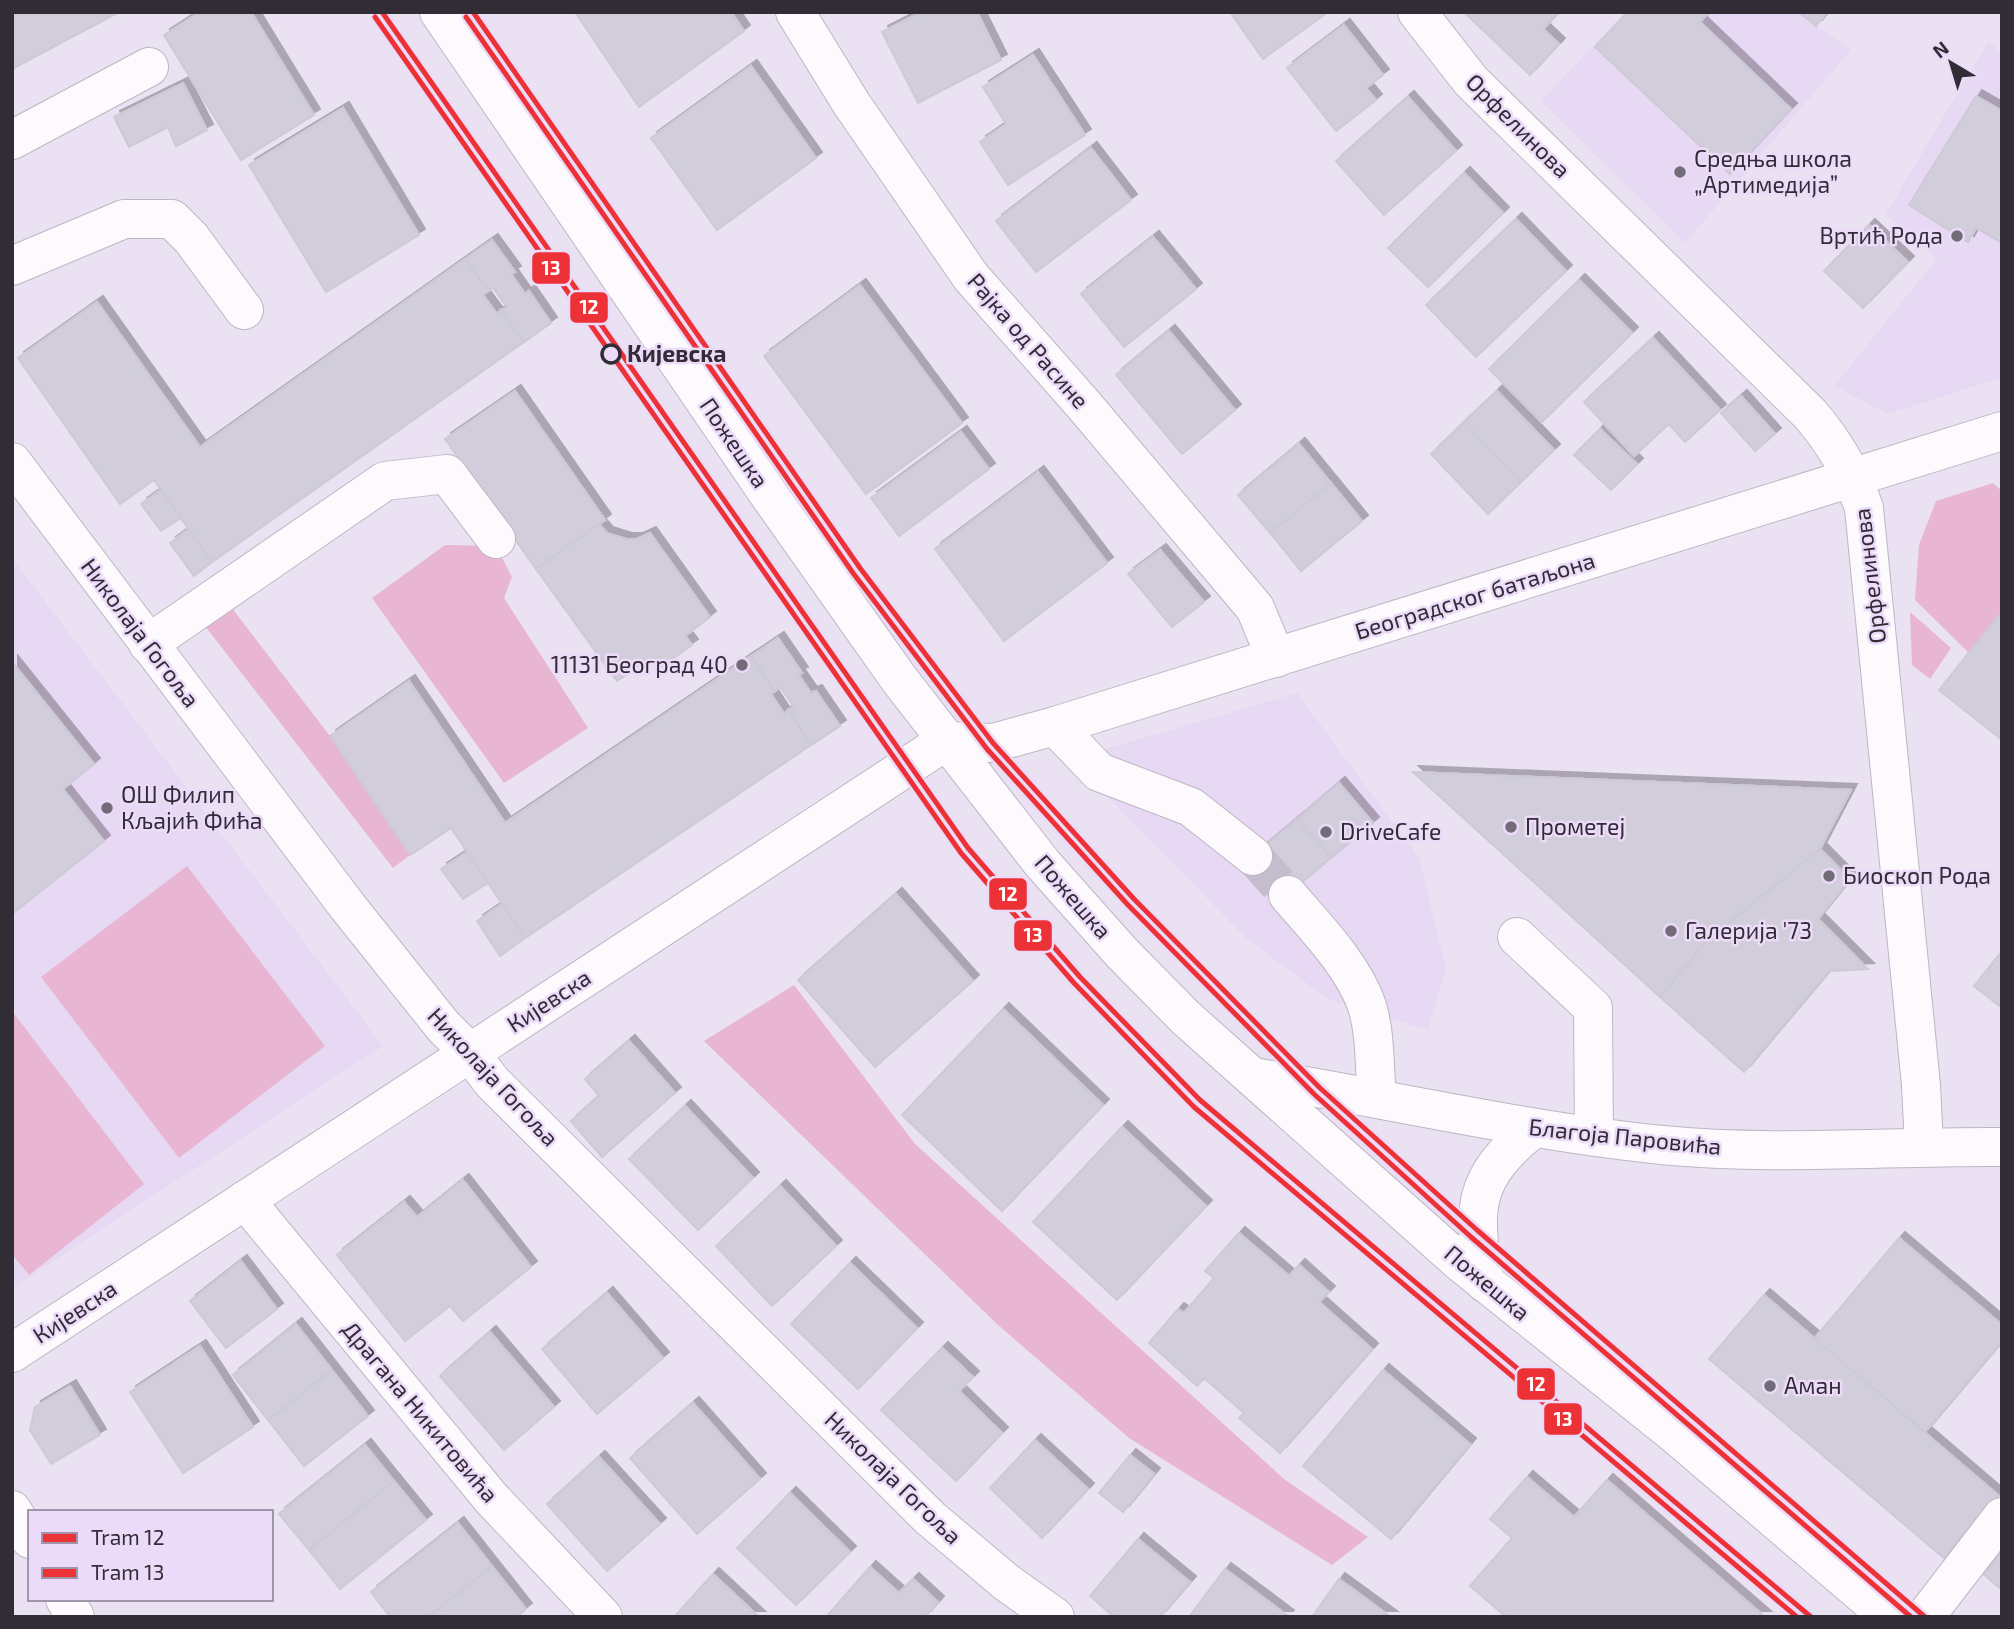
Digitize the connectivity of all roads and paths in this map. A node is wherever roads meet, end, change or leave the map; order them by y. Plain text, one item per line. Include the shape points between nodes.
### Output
1 (439, 12) edge
2 (795, 12) edge
3 (1417, 12) edge
4 (149, 67) dead end
5 (12, 140) edge
6 (12, 266) edge
7 (244, 310) dead end
8 (2002, 431) edge
9 (12, 462) edge
10 (1854, 478) junction
11 (496, 539) dead end
12 (148, 644) junction
13 (1276, 658) junction
14 (1055, 726) junction
15 (946, 741) junction
16 (1253, 856) tunnel mouth
17 (1288, 895) tunnel mouth
18 (1517, 937) dead end
19 (470, 1053) junction
20 (1253, 1077) junction
21 (1377, 1098) junction
22 (1534, 1128) junction
23 (1594, 1135) junction
24 (1924, 1146) junction
25 (2002, 1147) edge
26 (245, 1200) junction
27 (1485, 1283) junction
28 (12, 1353) edge
29 (12, 1510) edge
30 (2002, 1517) edge
31 (28, 1536) edge
32 (66, 1601) edge
33 (75, 1617) edge
34 (603, 1617) edge
35 (1055, 1617) edge
36 (1889, 1617) edge
37 (1924, 1617) edge

1 - 15 street, Пожешка via 769,495
2 - 13 street, Рајка од Расине via 851,103 971,277 1255,608
3 - 10 street, Орфелинова via 1471,81 1810,414 1834,441
4 - 5 street
6 - 7 street via 124,219 172,219
8 - 10 street, Београдског батаљона
9 - 12 street, Николаја Гогоља
10 - 13 street, Београдског батаљона
10 - 24 street, Орфелинова via 1864,508
11 - 12 street via 447,474 385,481
12 - 19 street, Николаја Гогоља via 348,906 443,1026
13 - 14 street, Београдског батаљона
14 - 15 street, Београдског батаљона via 993,743
14 - 16 street via 1099,772 1191,807
15 - 19 street, Кијевска
15 - 20 street, Пожешка via 1042,863 1122,953
17 - 21 street via 1352,978 1366,1004
18 - 23 street via 1592,1008
19 - 26 street, Кијевска
19 - 35 street, Николаја Гогоља via 492,1082 930,1518
20 - 21 street, Благоја Паровића
20 - 27 street, Пожешка
21 - 22 street, Благоја Паровића
22 - 23 street, Благоја Паровића
22 - 27 street via 1505,1152 1483,1186 1477,1230
23 - 24 street, Благоја Паровића via 1752,1150
24 - 25 street, Благоја Паровића
26 - 28 street, Кијевска
26 - 34 street, Драгана Никитовића via 491,1498
27 - 36 street, Пожешка via 1677,1436
29 - 31 street
30 - 37 street
32 - 33 street

